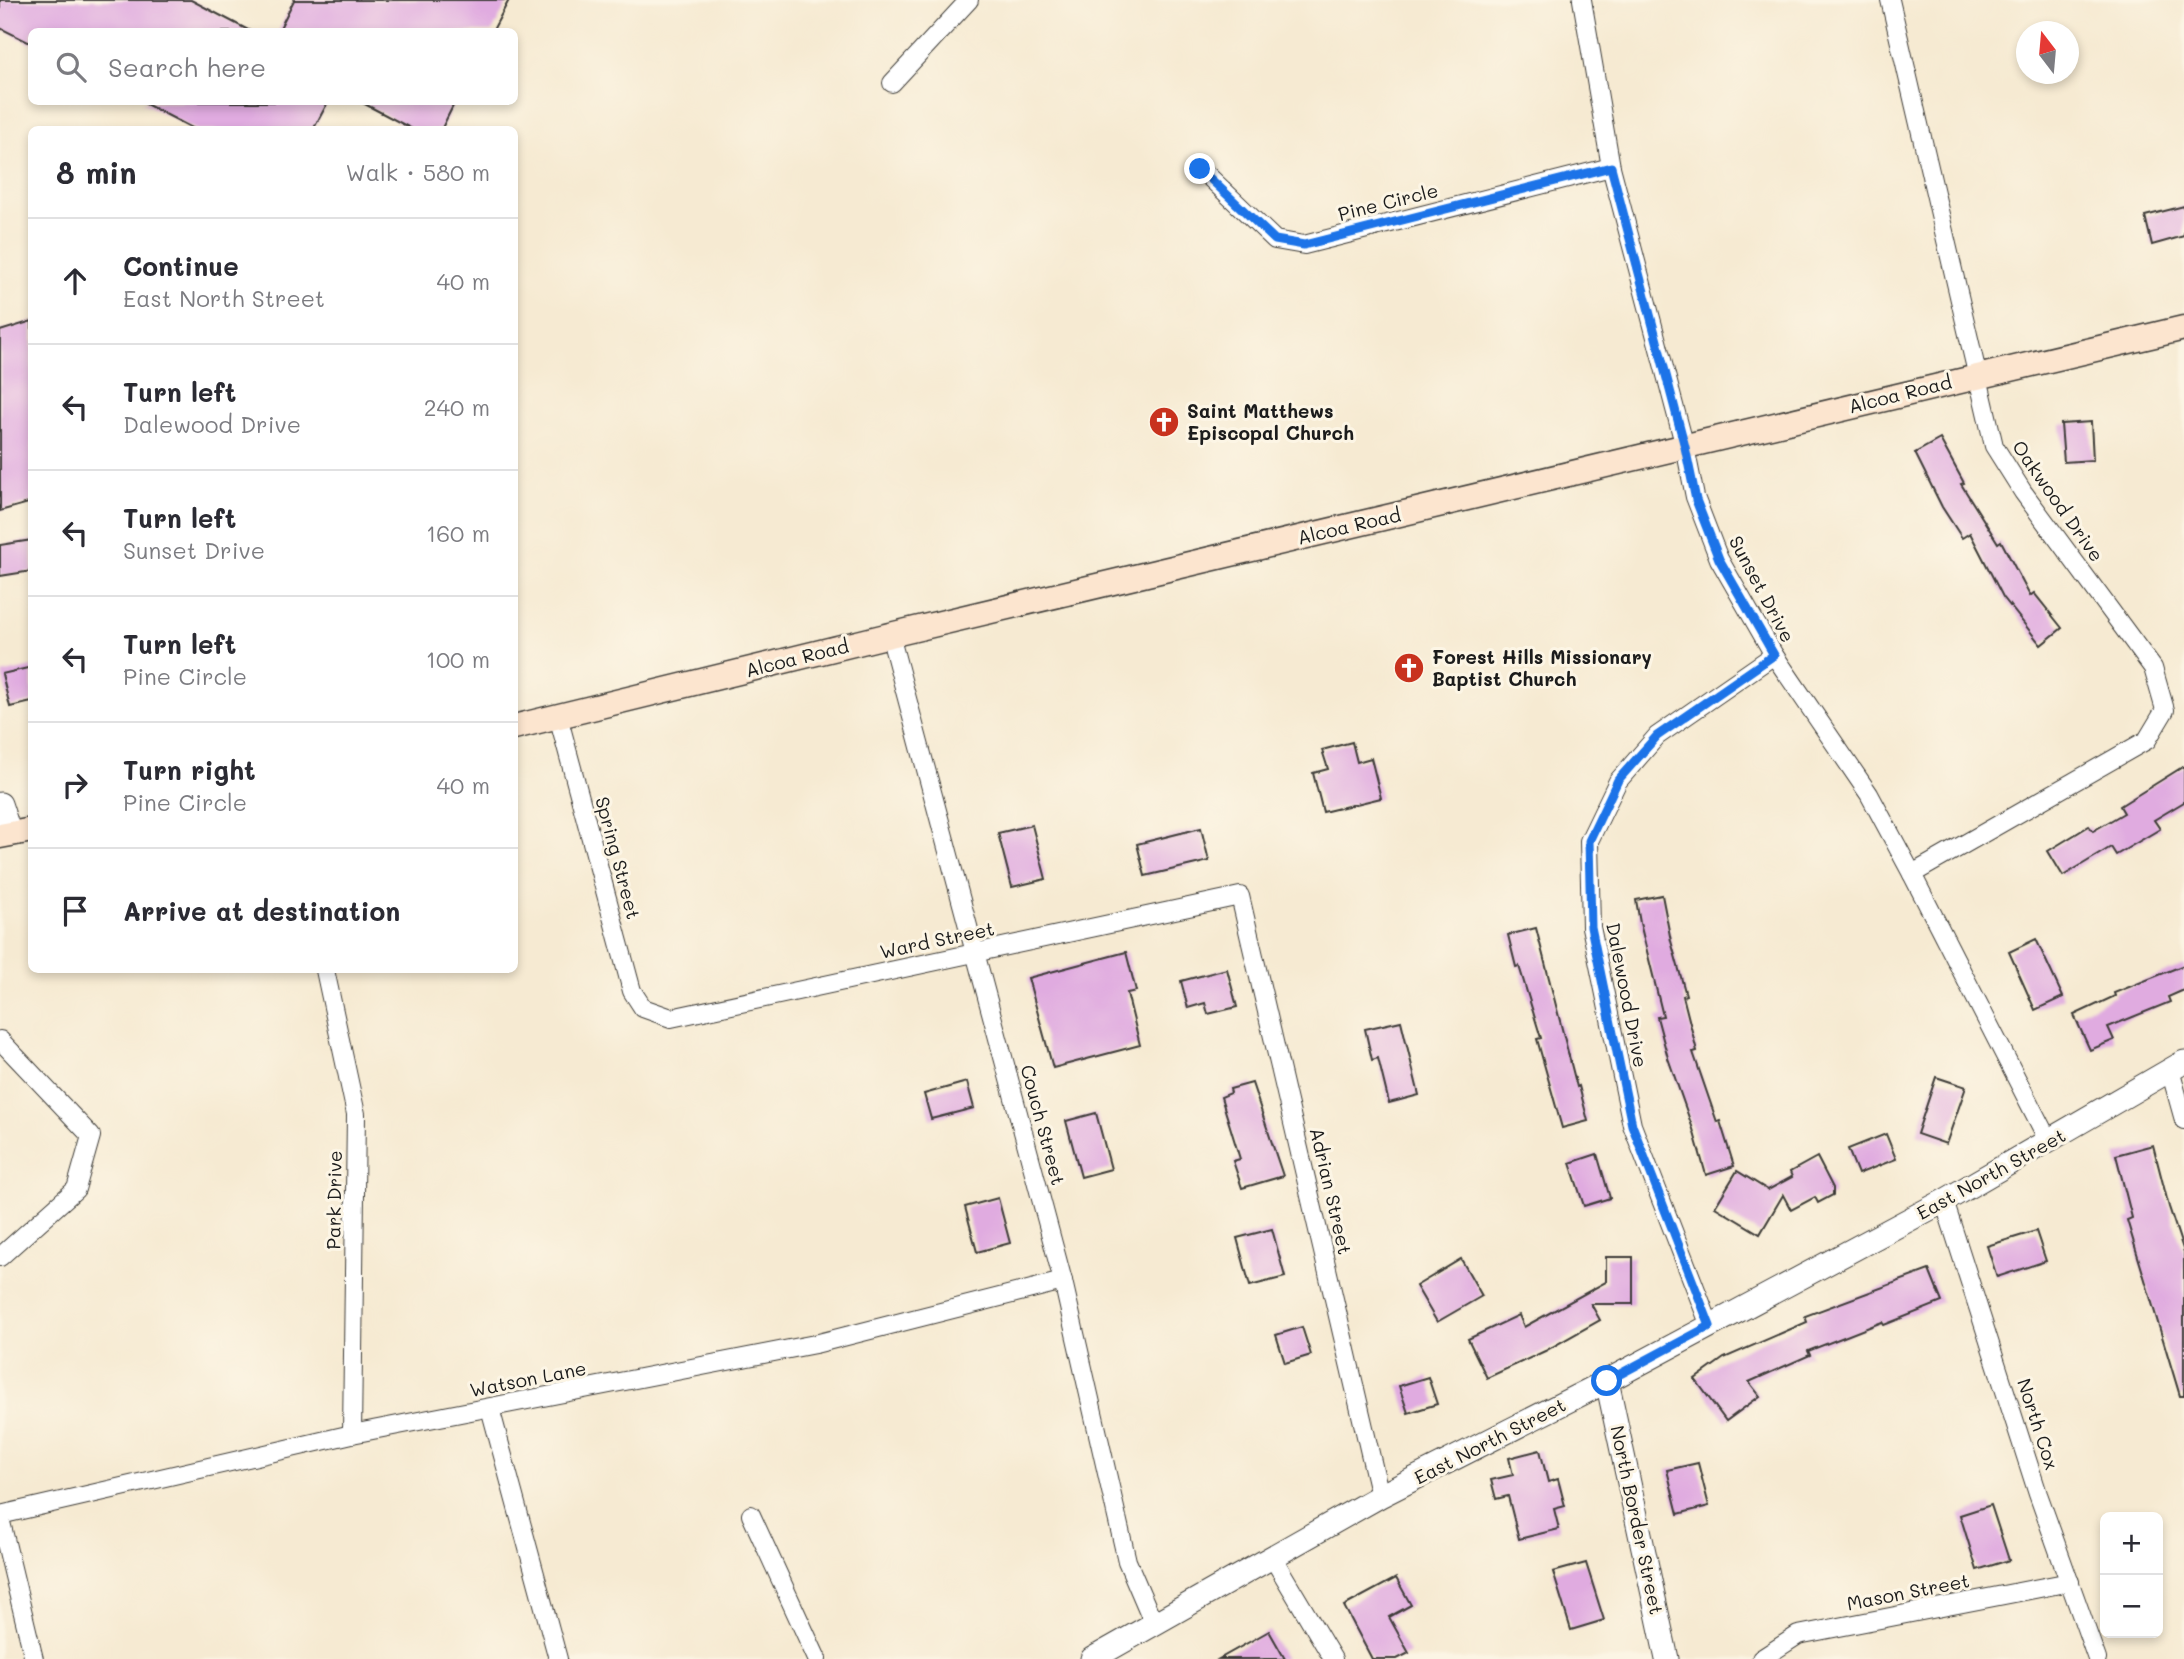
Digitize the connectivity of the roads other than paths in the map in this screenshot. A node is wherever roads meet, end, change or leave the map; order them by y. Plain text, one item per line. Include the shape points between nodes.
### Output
1 (969, 0) edge
2 (1582, 0) edge
3 (1890, 0) edge
4 (892, 83) dead end
5 (1611, 167) junction
6 (1200, 169) dead end
7 (2184, 328) edge
8 (1979, 375) junction
9 (1685, 447) junction
10 (890, 635) junction
11 (1774, 655) junction
12 (558, 716) junction
13 (518, 726) edge
14 (0, 804) edge
15 (14, 834) edge
16 (1912, 874) junction
17 (1240, 896) joint
18 (975, 953) junction
19 (326, 973) edge
20 (643, 1007) joint
21 (0, 1040) edge
22 (2177, 1066) edge
23 (2184, 1120) edge
24 (2049, 1142) junction
25 (1944, 1201) junction
26 (0, 1257) edge
27 (1063, 1281) junction
28 (1710, 1326) junction
29 (1607, 1381) junction
30 (490, 1408) junction
31 (352, 1434) junction
32 (1380, 1496) junction
33 (751, 1515) dead end
34 (0, 1516) edge
35 (1273, 1558) junction
36 (2070, 1582) junction
37 (1154, 1624) junction
38 (34, 1659) edge
39 (558, 1659) edge
40 (817, 1659) edge
41 (1092, 1659) edge
42 (1333, 1659) edge
43 (1667, 1659) edge
44 (1761, 1659) edge
45 (2097, 1659) edge

1 - 4 street
2 - 5 street, Sunset Drive
3 - 8 street, Oakwood Drive
5 - 6 street, Pine Circle via 1304,245 1275,240
5 - 9 street, Sunset Drive
7 - 8 main road, Alcoa Road
8 - 9 main road, Alcoa Road
8 - 16 street, Oakwood Drive via 1994,446 2153,668 2165,710 2147,740
9 - 10 main road, Alcoa Road
9 - 11 street, Sunset Drive via 1696,500 1719,559
10 - 12 main road, Alcoa Road
10 - 18 street, Couch Street
11 - 16 street, Sunset Drive via 1869,794
11 - 28 street, Dalewood Drive via 1657,736 1618,780 1589,841 1591,927 1632,1125
12 - 13 main road, Alcoa Road
12 - 20 street, Spring Street via 632,991
14 - 15 street
16 - 24 street, Sunset Drive
17 - 18 street, Ward Street
17 - 32 street, Adrian Street
18 - 20 street, Ward Street via 671,1018
18 - 27 street, Couch Street
19 - 31 street, Park Drive via 356,1114
21 - 26 street via 91,1136 76,1189
22 - 23 street
22 - 24 street, East North Street
24 - 25 street, East North Street
25 - 28 street, East North Street
25 - 36 street, North Cox
27 - 30 street, Watson Lane via 815,1344
27 - 37 street, Couch Street via 1127,1561
28 - 29 street, East North Street
29 - 32 street, East North Street
29 - 43 street, North Border Street
30 - 31 street, Watson Lane
30 - 39 street
31 - 34 street, Watson Lane
32 - 35 street, East North Street
33 - 40 street
34 - 38 street
35 - 37 street, East North Street
35 - 42 street
36 - 44 street, Mason Street via 1798,1634
36 - 45 street, North Cox
37 - 41 street, East North Street

